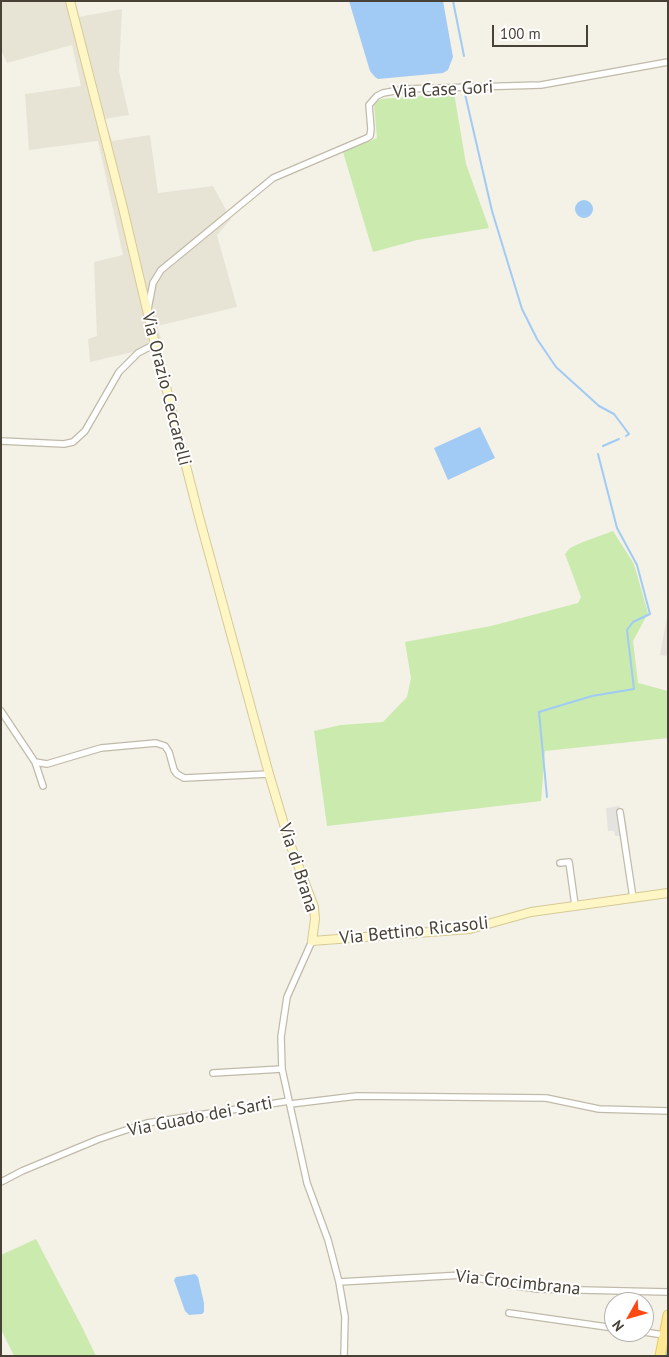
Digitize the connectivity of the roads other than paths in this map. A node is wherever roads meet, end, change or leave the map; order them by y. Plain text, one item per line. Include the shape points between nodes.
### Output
1 (70, 1) edge
2 (668, 62) edge
3 (148, 314) junction
4 (155, 344) junction
5 (1, 441) edge
6 (1, 711) edge
7 (35, 762) junction
8 (269, 774) junction
9 (43, 786) dead end
10 (620, 812) dead end
11 (560, 863) dead end
12 (668, 893) edge
13 (632, 898) junction
14 (575, 905) junction
15 (312, 941) junction
16 (282, 1069) junction
17 (213, 1073) dead end
18 (290, 1102) junction
19 (668, 1111) edge
20 (1, 1182) edge
21 (339, 1282) junction
22 (668, 1292) edge
23 (509, 1312) dead end
24 (668, 1314) edge
25 (604, 1326) edge
26 (654, 1334) edge
27 (664, 1335) junction
28 (344, 1356) edge
29 (660, 1356) edge

1 - 3 street, Via Orazio Ceccarelli
2 - 3 street, Via Case Gori via 541,85 406,89 383,93 369,105 370,136 273,178 160,270 152,283
3 - 4 street, Via Orazio Ceccarelli
4 - 5 street via 138,353 119,372 84,431 73,442
4 - 8 street, Via Orazio Ceccarelli
6 - 7 street
7 - 8 street via 47,764 101,748 156,742 165,746 174,770 184,778
7 - 9 street
8 - 15 street, Via di Brana via 314,908
10 - 13 street
11 - 14 street via 569,862
12 - 13 street, Via Bettino Ricasoli
13 - 14 street, Via Bettino Ricasoli
14 - 15 street, Via Bettino Ricasoli via 531,912 470,929
15 - 16 street, Via di Brana via 287,997 281,1037
16 - 17 street
16 - 18 street, Via di Brana
18 - 19 street via 357,1096 546,1098 599,1109
18 - 20 street, Via Guado dei Sarti via 147,1123 99,1139
18 - 21 street, Via di Brana via 307,1183
21 - 22 street, Via Crocimbrana via 463,1275 538,1289
21 - 28 street, Via di Brana via 345,1317
23 - 25 street
24 - 27 main road
26 - 27 street
27 - 29 main road

